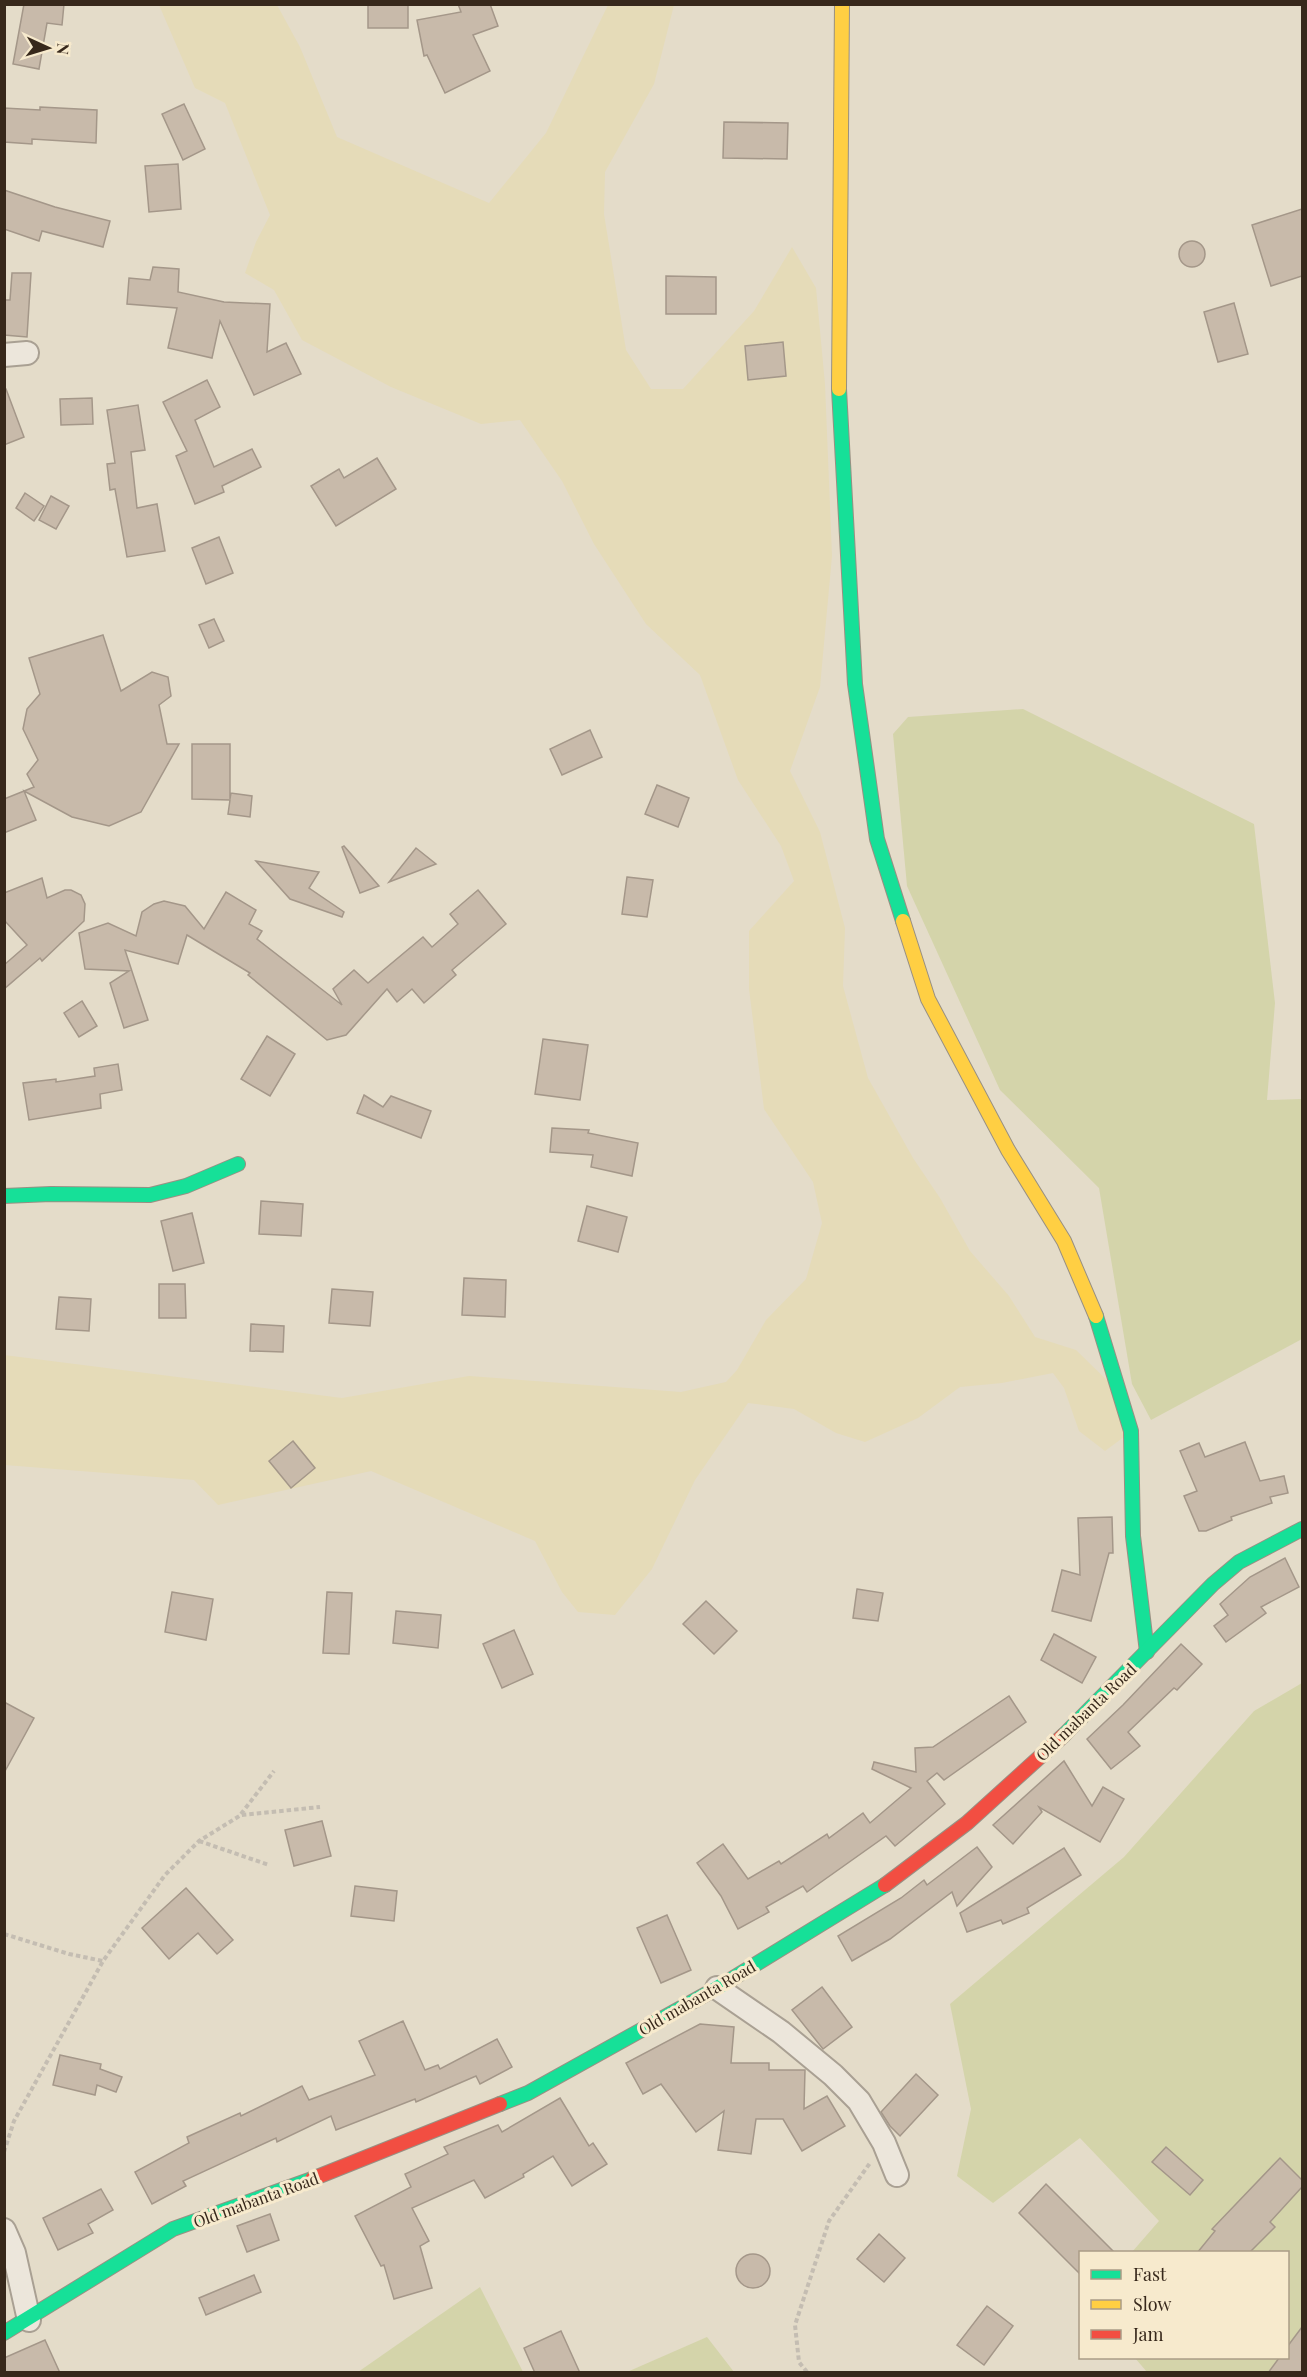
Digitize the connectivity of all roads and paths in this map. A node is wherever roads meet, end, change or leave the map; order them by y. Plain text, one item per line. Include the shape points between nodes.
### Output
1 (842, 4) edge
2 (27, 353) dead end
3 (4, 355) edge
4 (238, 1164) dead end
5 (4, 1196) edge
6 (1302, 1529) edge
7 (1147, 1652) junction
8 (274, 1771) dead end
9 (320, 1807) dead end
10 (241, 1815) junction
11 (199, 1841) junction
12 (269, 1865) dead end
13 (4, 1934) edge
14 (103, 1961) junction
15 (717, 1988) junction
16 (884, 2143) junction
17 (4, 2152) edge
18 (897, 2175) dead end
19 (4, 2230) edge
20 (28, 2320) junction
21 (4, 2333) edge
22 (807, 2373) edge

1 - 7 street via 839,409 855,684 877,839 928,999 1008,1150 1064,1241 1094,1310 1131,1431 1133,1536
2 - 3 street
4 - 5 street via 186,1186 150,1195
6 - 7 street, Old mabanta Road via 1239,1562
7 - 15 street, Old mabanta Road via 1040,1758 950,1836 891,1882
8 - 10 path
9 - 10 path
10 - 11 path
11 - 12 path
11 - 14 path via 165,1875
13 - 14 path
14 - 17 path via 15,2121
15 - 16 street via 833,2074 859,2101
15 - 20 street, Old mabanta Road via 528,2093 344,2168 173,2229
16 - 18 street
16 - 22 path via 829,2221 795,2325 800,2362
19 - 20 street via 14,2253
20 - 21 street, Old mabanta Road

